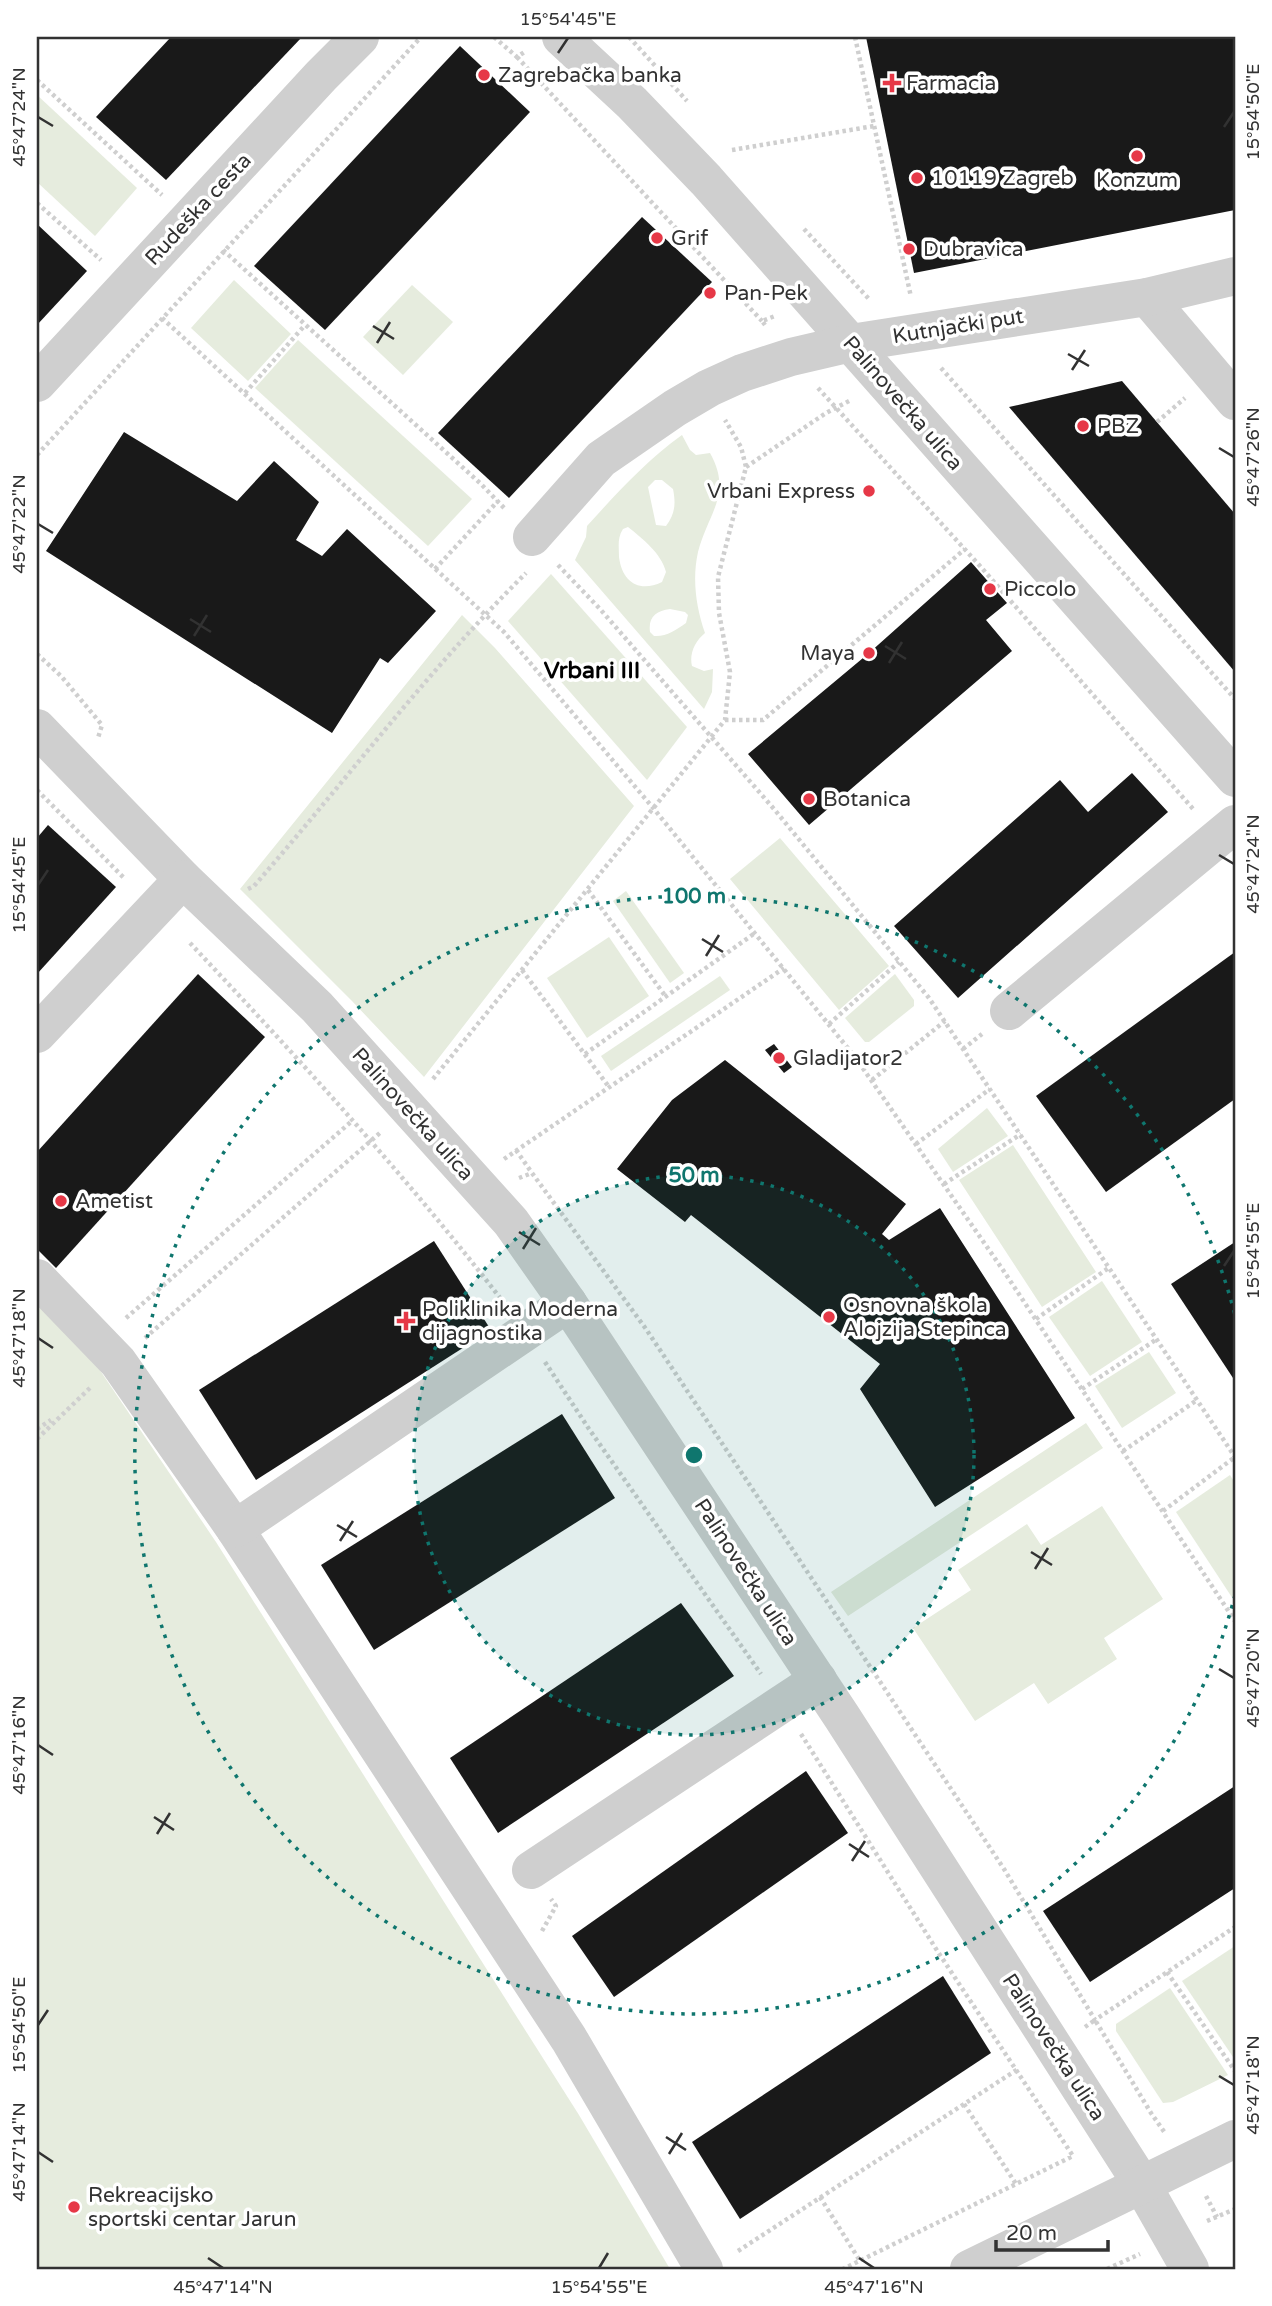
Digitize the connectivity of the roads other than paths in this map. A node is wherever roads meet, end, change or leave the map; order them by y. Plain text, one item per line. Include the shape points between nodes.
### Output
1 (360, 37) edge
2 (548, 40) edge
3 (1235, 276) edge
4 (1147, 297) junction
5 (851, 343) junction
6 (37, 383) edge
7 (1235, 401) edge
8 (539, 545) road end
9 (37, 728) edge
10 (1235, 778) edge
11 (1227, 831) edge
12 (183, 879) junction
13 (1009, 1011) dead end
14 (37, 1034) edge
15 (37, 1278) edge
16 (568, 1303) junction
17 (235, 1529) junction
18 (818, 1680) junction
19 (531, 1870) dead end
20 (1235, 2138) edge
21 (1142, 2183) junction
22 (717, 2263) edge
23 (969, 2269) edge
24 (1190, 2269) edge

1 - 6 street, Rudeška cesta
2 - 5 street, Palinovečka ulica via 632,103
3 - 4 street, Kutnjački put
4 - 5 street, Kutnjački put
4 - 7 street
5 - 8 street, Kutnjački put via 742,373 675,408 601,459
5 - 10 street, Palinovečka ulica
9 - 12 street, Palinovečka ulica
11 - 13 street
12 - 14 street
12 - 16 street, Palinovečka ulica via 317,1007 409,1108 510,1222
15 - 17 street via 109,1352
16 - 17 street
16 - 18 street, Palinovečka ulica
17 - 22 street
18 - 19 street
18 - 21 street, Palinovečka ulica
20 - 21 street
21 - 23 street
21 - 24 street, Palinovečka ulica

